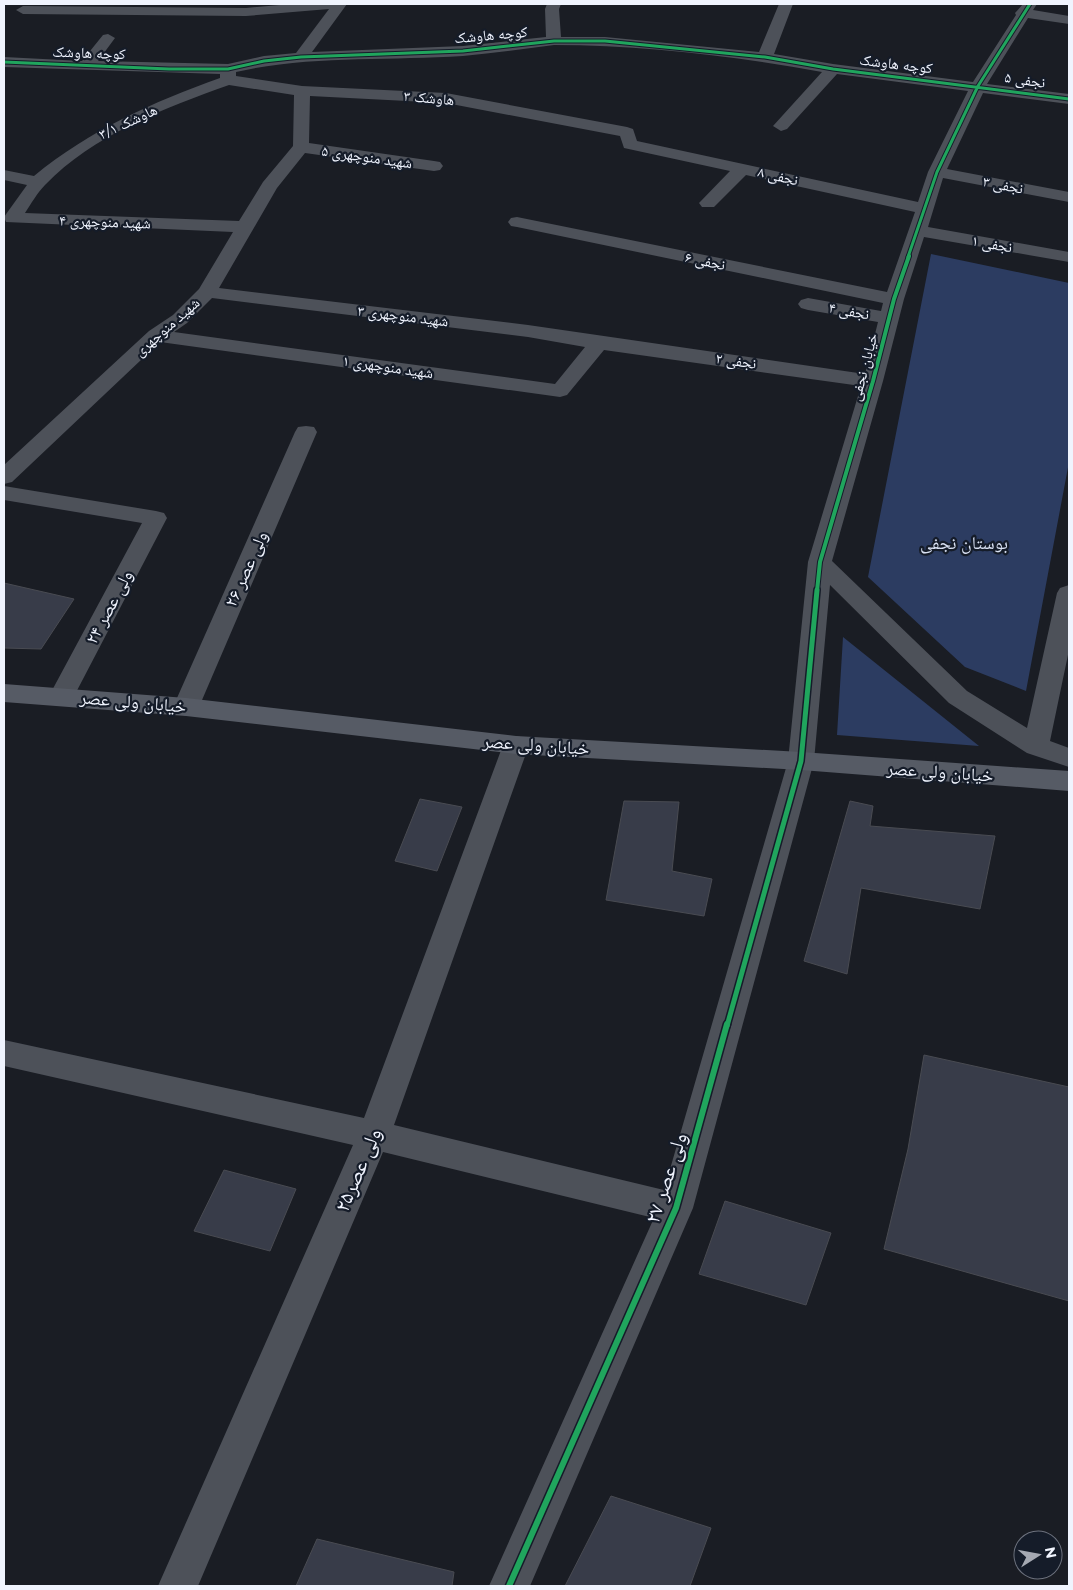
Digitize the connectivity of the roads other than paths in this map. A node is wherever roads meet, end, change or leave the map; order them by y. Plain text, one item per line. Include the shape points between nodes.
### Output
1 (339, 4) edge
2 (554, 4) edge
3 (780, 5) edge
4 (1026, 8) edge
5 (23, 10) dead end
6 (1069, 20) edge
7 (108, 38) dead end
8 (554, 41) junction
9 (301, 57) junction
10 (765, 57) junction
11 (4, 62) edge
12 (87, 65) junction
13 (833, 69) junction
14 (228, 74) junction
15 (978, 86) junction
16 (302, 91) junction
17 (1069, 98) edge
18 (782, 126) dead end
19 (630, 144) joint
20 (301, 147) junction
21 (434, 166) dead end
22 (743, 168) junction
23 (937, 172) junction
24 (4, 175) edge
25 (38, 182) junction
26 (1069, 197) edge
27 (708, 203) dead end
28 (926, 209) junction
29 (8, 222) edge
30 (517, 222) dead end
31 (243, 227) junction
32 (916, 230) junction
33 (1069, 257) edge
34 (207, 292) junction
35 (808, 304) dead end
36 (892, 308) junction
37 (156, 335) junction
38 (598, 343) junction
39 (873, 381) junction
40 (306, 432) dead end
41 (4, 477) edge
42 (4, 493) edge
43 (820, 562) junction
44 (1069, 594) edge
45 (4, 693) edge
46 (62, 696) junction
47 (186, 706) junction
48 (516, 745) junction
49 (1036, 746) junction
50 (1069, 758) edge
51 (802, 761) junction
52 (1069, 781) edge
53 (4, 1052) edge
54 (374, 1135) junction
55 (676, 1208) junction
56 (178, 1586) edge
57 (509, 1586) edge

1 - 5 street via 246,12
1 - 9 street
2 - 8 street
3 - 10 street
4 - 6 street
4 - 15 street, خیابان نجفی
7 - 12 street
8 - 9 street, کوچه هاوشک via 463,51
8 - 10 street, کوچه هاوشک via 605,41
9 - 14 street, کوچه هاوشک via 264,61
10 - 13 street, کوچه هاوشک
11 - 12 street, کوچه هاوشک
12 - 14 street, کوچه هاوشک
13 - 15 street, کوچه هاوشک
13 - 18 street
14 - 16 street, هاوشک ۳
14 - 25 street, هاوشک ۳/۱ via 95,138
15 - 17 street, نجفی ۵
15 - 23 street, خیابان نجفی
16 - 19 street, هاوشک ۳ via 446,98 627,132
16 - 20 street
19 - 22 street, نجفی ۸
20 - 21 street, شهید منوچهری ۵
20 - 31 street, شهید منوچهری via 269,186
22 - 27 street
22 - 28 street, نجفی ۸
23 - 26 street, نجفی ۳
23 - 28 street, خیابان نجفی
24 - 25 street
25 - 29 street, شهید منوچهری ۴
28 - 32 street, خیابان نجفی
29 - 31 street, شهید منوچهری ۴
30 - 36 street, نجفی ۶
31 - 34 street, شهید منوچهری
32 - 33 street, نجفی ۱
32 - 36 street, خیابان نجفی
34 - 37 street, شهید منوچهری via 180,319
34 - 38 street, شهید منوچهری ۳ via 528,331
35 - 36 street, نجفی ۴
36 - 39 street, خیابان نجفی
37 - 38 street, شهید منوچهری ۱ via 560,391
37 - 41 street, شهید منوچهری
38 - 39 street, نجفی ۲
39 - 43 street, خیابان نجفی
40 - 47 street, ولی عصر ۲۶
42 - 46 street, ولی عصر ۲۴ via 156,518
43 - 49 street via 958,697
43 - 51 street, خیابان نجفی
44 - 49 street
45 - 46 main road, خیابان ولی عصر
46 - 47 main road, خیابان ولی عصر
47 - 48 main road, خیابان ولی عصر
48 - 51 main road, خیابان ولی عصر
48 - 54 street, ولی عصر۲۵
49 - 50 street
51 - 52 main road, خیابان ولی عصر
51 - 55 street, ولی عصر ۲۷
53 - 54 street
54 - 55 street
54 - 56 street, ولی عصر۲۵
55 - 57 street, ولی عصر ۲۷

